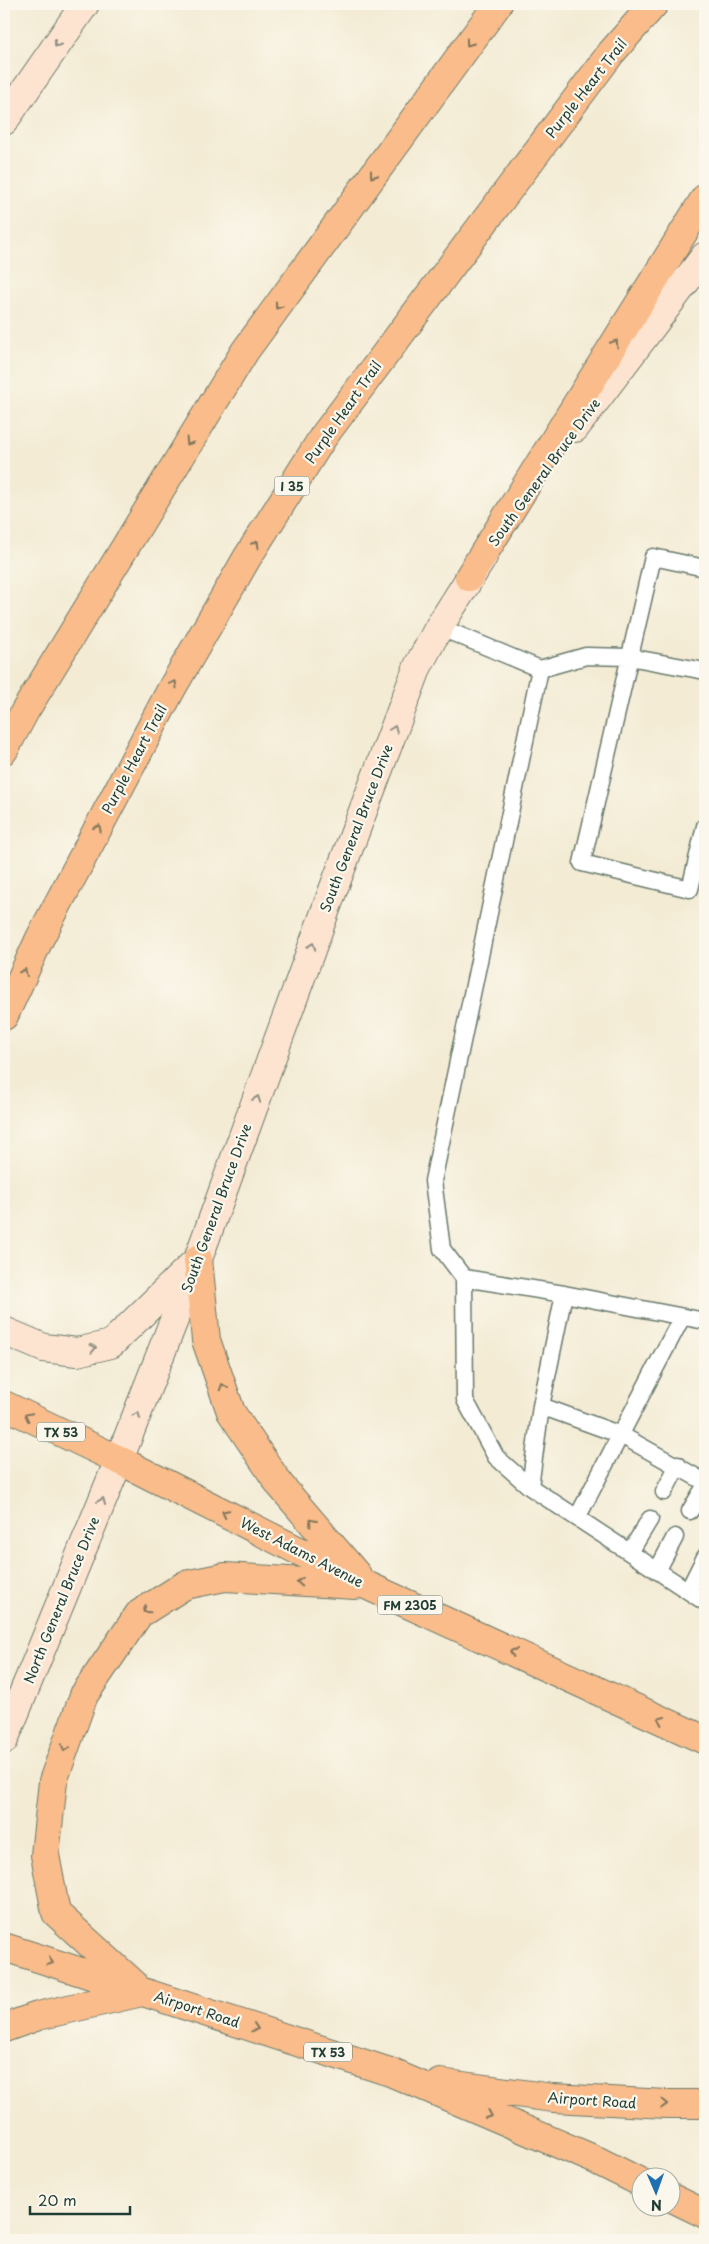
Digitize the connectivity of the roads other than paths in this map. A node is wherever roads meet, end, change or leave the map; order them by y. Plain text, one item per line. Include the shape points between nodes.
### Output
1 (85, 4) edge
2 (498, 4) edge
3 (654, 4) edge
4 (4, 121) edge
5 (705, 198) edge
6 (705, 256) edge
7 (705, 568) edge
8 (469, 577) junction
9 (439, 627) junction
10 (629, 657) junction
11 (540, 669) junction
12 (705, 671) edge
13 (4, 750) edge
14 (705, 826) edge
15 (4, 1016) edge
16 (198, 1259) junction
17 (464, 1278) junction
18 (564, 1294) junction
19 (682, 1317) junction
20 (705, 1321) edge
21 (4, 1331) edge
22 (4, 1404) edge
23 (541, 1406) junction
24 (621, 1435) junction
25 (119, 1460) junction
26 (678, 1465) junction
27 (705, 1482) edge
28 (705, 1486) edge
29 (530, 1487) junction
30 (664, 1492) dead end
31 (690, 1511) dead end
32 (577, 1518) junction
33 (650, 1519) dead end
34 (675, 1537) dead end
35 (630, 1552) junction
36 (705, 1557) edge
37 (657, 1571) junction
38 (366, 1585) junction
39 (688, 1591) junction
40 (705, 1602) edge
41 (4, 1740) edge
42 (705, 1740) edge
43 (4, 1947) edge
44 (142, 1992) junction
45 (4, 2028) edge
46 (390, 2072) junction
47 (705, 2104) edge
48 (632, 2178) edge
49 (682, 2203) edge
50 (705, 2214) edge

1 -> 4 main road
2 -> 13 main road via 245,351
15 -> 3 main road, Purple Heart Trail / I 35 via 40,938 172,688 247,558 323,437 611,53
8 -> 5 main road
6 - 8 main road, South General Bruce Drive via 591,406
7 - 10 lane via 653,557
8 - 9 main road, South General Bruce Drive
9 - 11 lane
16 -> 9 main road, South General Bruce Drive via 408,692
10 - 11 lane via 586,656
10 - 12 lane
10 - 14 lane via 582,863 690,889
11 - 17 lane via 433,1182 442,1249
21 -> 16 main road via 44,1348 77,1352 111,1344
25 -> 16 main road, South General Bruce Drive
38 -> 16 main road via 280,1485 231,1412 206,1340
17 - 18 lane
17 - 29 lane via 465,1400 496,1458
18 - 19 lane
18 - 23 lane
19 - 20 lane
19 - 24 lane
25 -> 22 main road, TX 53
23 - 24 lane
23 - 29 lane
24 - 26 lane
24 - 32 lane
38 -> 25 main road, West Adams Avenue / FM 2305
41 -> 25 main road, North General Bruce Drive
26 - 27 lane
26 - 30 lane
28 - 31 lane
29 - 32 lane
32 - 35 lane
33 - 35 lane
34 - 37 lane
35 - 37 lane
36 - 39 lane
37 - 39 lane
42 -> 38 main road, West Adams Avenue / FM 2305
38 -> 44 main road via 224,1577 185,1585 139,1614 84,1694 53,1780 44,1855 56,1913
39 - 40 lane
43 -> 44 main road, Airport Road / TX 53
44 - 45 main road via 38,2016
44 -> 46 main road, Airport Road / TX 53
46 -> 47 main road, Airport Road / TX 53 via 450,2085 553,2098
46 -> 48 main road, Airport Road / TX 53
49 - 50 main road

